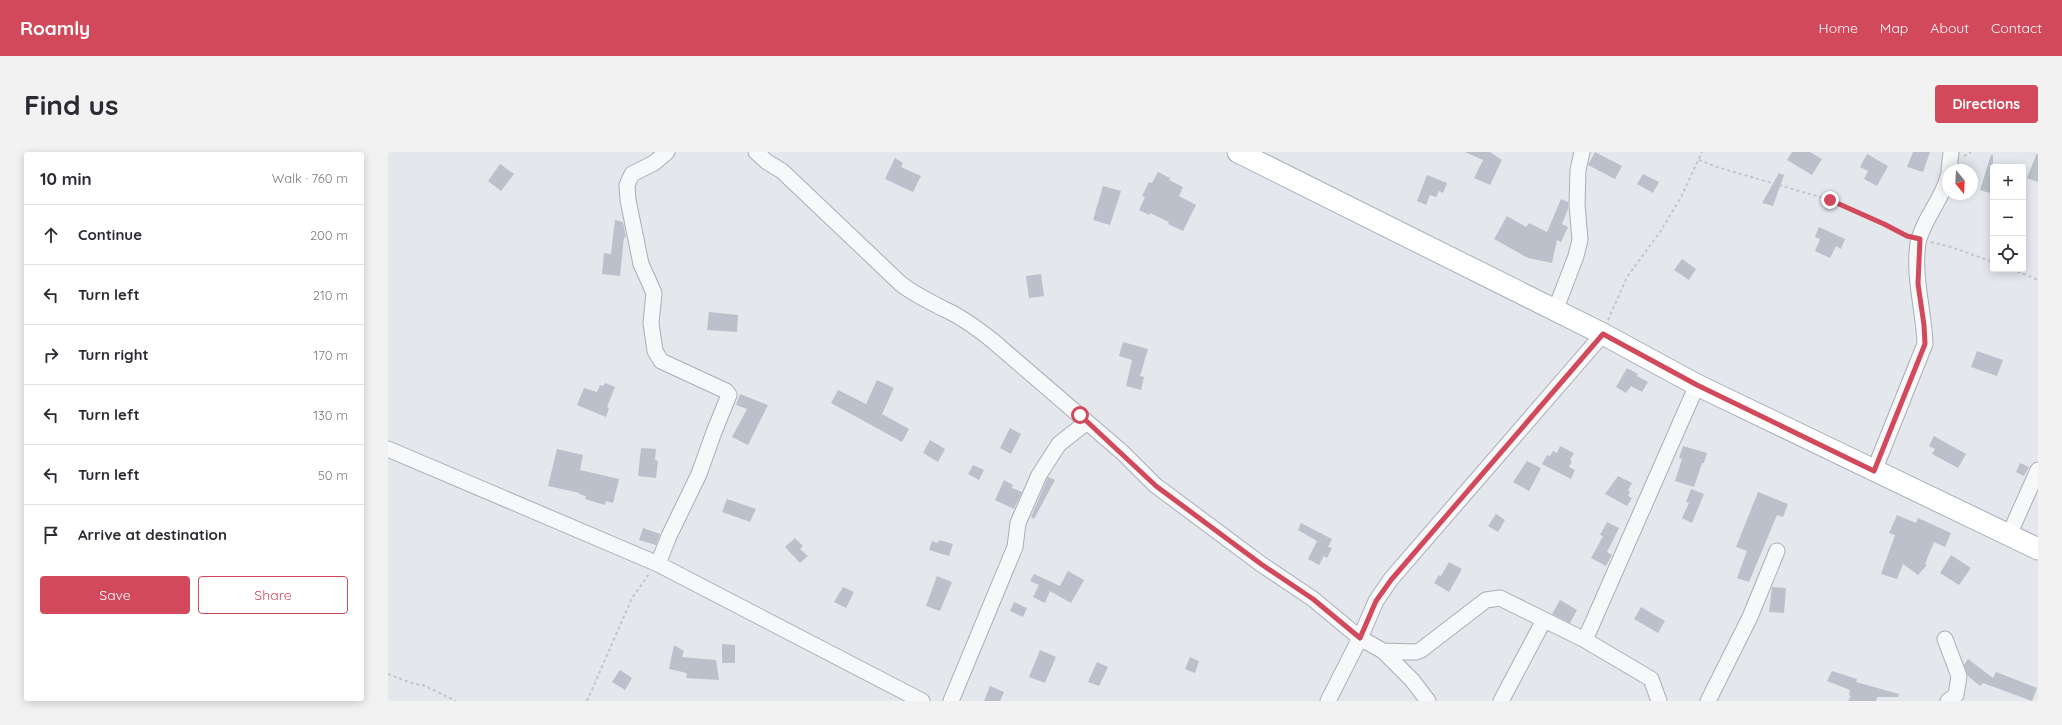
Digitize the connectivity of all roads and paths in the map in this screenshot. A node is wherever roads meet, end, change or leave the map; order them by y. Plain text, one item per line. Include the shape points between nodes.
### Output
1 (667, 152) edge
2 (756, 152) edge
3 (1238, 152) edge
4 (1582, 152) edge
5 (1702, 152) edge
6 (1951, 152) edge
7 (1699, 160) junction
8 (1950, 164) edge
9 (1942, 193) edge
10 (1920, 239) junction
11 (1990, 261) edge
12 (2019, 272) edge
13 (2038, 280) edge
14 (1556, 311) junction
15 (1603, 334) junction
16 (1697, 385) junction
17 (1087, 422) junction
18 (388, 449) edge
19 (2038, 470) edge
20 (1874, 471) junction
21 (2009, 536) junction
22 (2038, 549) edge
23 (1777, 551) dead end
24 (658, 564) junction
25 (1544, 620) junction
26 (1360, 638) junction
27 (1945, 639) dead end
28 (1585, 640) junction
29 (1383, 651) junction
30 (388, 674) edge
31 (456, 701) edge
32 (587, 701) edge
33 (922, 701) edge
34 (950, 701) edge
35 (1328, 701) edge
36 (1428, 701) edge
37 (1501, 701) edge
38 (1660, 701) edge
39 (1708, 701) edge
40 (1948, 701) edge

1 - 24 street via 654,163 632,174 626,185 641,264 654,293 651,323 655,351 661,361 721,388 729,395 699,474
2 - 17 street via 782,171 901,284 923,299 971,324 1012,356
3 - 14 street
4 - 14 street via 1578,170 1577,204 1580,240
5 - 7 path
6 - 8 street
7 - 10 path via 1717,168 1830,200 1907,236
7 - 15 path via 1681,197 1627,277
9 - 10 street via 1932,207
10 - 11 path
10 - 20 street via 1918,284 1925,344
12 - 13 path
14 - 15 street
15 - 16 street
15 - 26 street via 1391,580 1376,601
16 - 20 street
16 - 28 street
17 - 26 street via 1156,486 1313,599
17 - 34 street via 1059,444 1026,502 1018,523 1015,547
18 - 24 street
19 - 21 street
20 - 21 street
21 - 22 street
23 - 39 street via 1750,617
24 - 32 path via 632,598
24 - 33 street
25 - 28 street
25 - 29 street via 1500,598 1493,598 1486,600 1422,650
25 - 37 street
26 - 29 street
26 - 35 street
27 - 40 street via 1959,676 1956,696
28 - 38 street via 1651,679
29 - 36 street via 1412,680
30 - 31 path via 423,685

